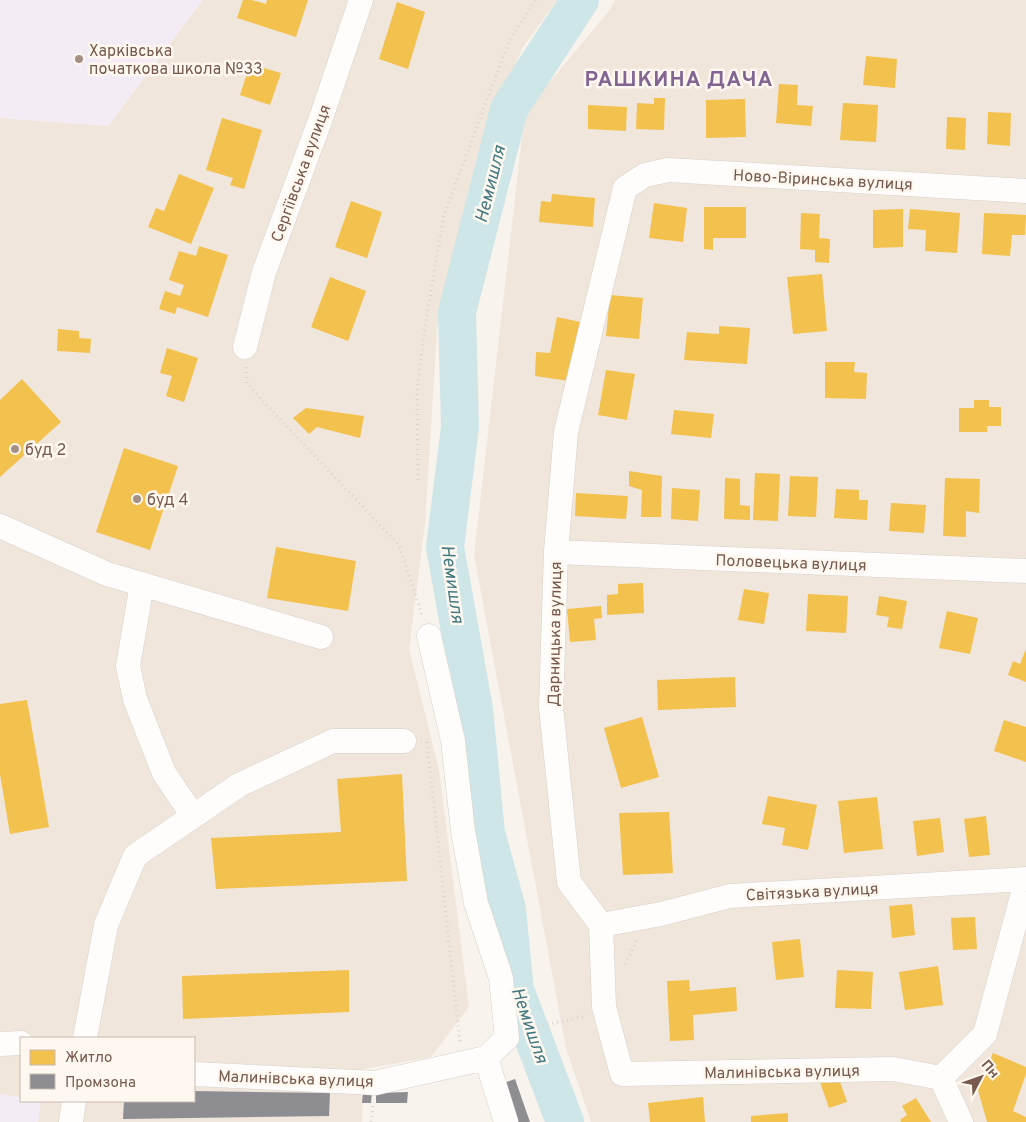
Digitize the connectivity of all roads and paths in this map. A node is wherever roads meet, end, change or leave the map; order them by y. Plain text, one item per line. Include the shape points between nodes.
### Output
1 (361, 0) edge
2 (536, 0) edge
3 (625, 188) joint
4 (1026, 191) edge
5 (245, 346) joint
6 (418, 480) dead end
7 (0, 526) edge
8 (556, 552) junction
9 (1026, 571) edge
10 (142, 584) junction
11 (429, 636) joint
12 (322, 637) dead end
13 (404, 742) joint
14 (193, 816) junction
15 (1026, 880) edge
16 (664, 913) junction
17 (601, 925) junction
18 (624, 966) dead end
19 (586, 1016) dead end
20 (528, 1029) dead end
21 (85, 1037) edge
22 (20, 1043) edge
23 (0, 1044) edge
24 (486, 1058) junction
25 (463, 1065) junction
26 (195, 1074) edge
27 (941, 1078) junction
28 (74, 1102) edge
29 (70, 1122) edge
30 (506, 1122) edge
31 (961, 1122) edge

1 - 5 street, Сергіївська вулиця via 264,272
2 - 6 path via 509,41 444,216 417,392
3 - 4 street, Ново-Віринська вулиця via 645,175 668,170
3 - 8 street, Дарницька вулиця via 566,432
5 - 11 path via 247,383 398,545
7 - 10 street via 107,574
8 - 9 street, Половецька вулиця
8 - 17 street, Дарницька вулиця via 551,707 569,882
10 - 12 street
10 - 14 street via 128,666 135,699 164,773
11 - 24 street via 453,741 463,831 476,903 501,978 507,1038
13 - 14 street via 333,741 240,785
13 - 25 path via 427,738
14 - 21 street via 135,856 106,925
15 - 16 street, Світязька вулиця via 730,896
15 - 27 street via 985,1034
16 - 17 street, Світязька вулиця
16 - 18 path via 641,932
17 - 27 street, Малинівська вулиця via 604,1007 622,1074 893,1069
19 - 20 path
22 - 23 street
24 - 25 street, Малинівська вулиця
24 - 30 street
25 - 26 street, Малинівська вулиця via 375,1083
27 - 31 street
28 - 29 street

